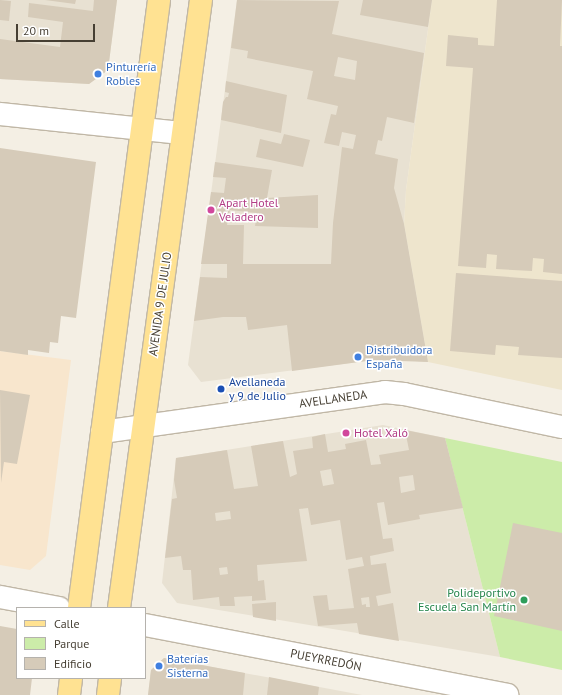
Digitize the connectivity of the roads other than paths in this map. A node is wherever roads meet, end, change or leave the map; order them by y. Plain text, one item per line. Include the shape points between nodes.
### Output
1 (159, 0) edge
2 (201, 0) edge
3 (0, 114) edge
4 (141, 129) junction
5 (182, 133) junction
6 (143, 426) junction
7 (562, 427) edge
8 (102, 432) junction
9 (0, 597) edge
10 (54, 607) edge
11 (79, 607) edge
12 (119, 607) edge
13 (146, 625) edge
14 (71, 679) edge
15 (110, 679) edge
16 (69, 695) edge
17 (108, 695) edge
18 (507, 695) edge

1 - 4 main road
2 - 5 main road, AVENIDA 9 DE JULIO
3 - 4 street
4 - 5 street
4 - 8 main road
5 - 6 main road, AVENIDA 9 DE JULIO
6 - 7 street, AVELLANEDA via 385,392
6 - 8 street, AVELLANEDA
6 - 12 main road, AVENIDA 9 DE JULIO
8 - 11 main road
9 - 10 street
13 - 18 street, PUEYRREDÓN
14 - 16 main road
15 - 17 main road

